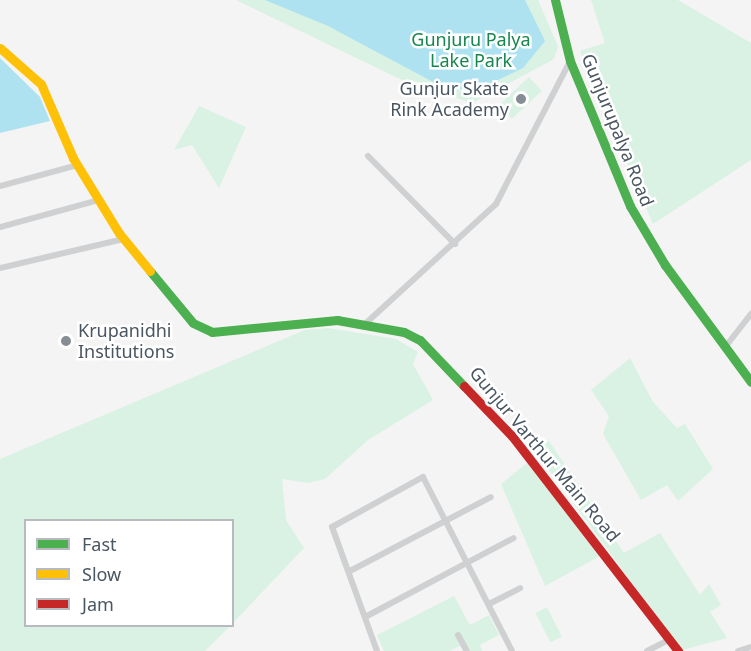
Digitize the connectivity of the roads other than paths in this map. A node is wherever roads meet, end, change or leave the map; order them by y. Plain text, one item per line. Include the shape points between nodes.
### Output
1 (555, 0) edge
2 (0, 48) edge
3 (570, 61) junction
4 (368, 156) dead end
5 (78, 165) junction
6 (0, 186) edge
7 (99, 200) junction
8 (0, 227) edge
9 (124, 239) junction
10 (455, 244) junction
11 (0, 268) edge
12 (751, 314) edge
13 (365, 324) junction
14 (726, 346) junction
15 (751, 382) edge
16 (491, 497) dead end
17 (445, 520) junction
18 (514, 538) dead end
19 (467, 562) junction
20 (350, 571) junction
21 (520, 588) dead end
22 (489, 604) junction
23 (367, 616) junction
24 (458, 635) dead end
25 (669, 640) junction
26 (751, 647) edge
27 (377, 651) edge
28 (467, 651) edge
29 (512, 651) edge
30 (647, 651) edge
31 (678, 651) edge
32 (738, 651) edge

1 - 3 main road, Gunjurupalya Road
2 - 5 main road, Gunjur Varthur Main Road via 41,84
3 - 10 street via 495,204
3 - 14 main road, Gunjurupalya Road via 630,206 660,258
4 - 10 street
5 - 6 street
5 - 7 main road, Gunjur Varthur Main Road
7 - 8 street
7 - 9 main road, Gunjur Varthur Main Road
9 - 11 street
9 - 13 main road, Gunjur Varthur Main Road via 202,329 250,330 324,320
10 - 13 street
12 - 14 street
13 - 25 main road, Gunjur Varthur Main Road via 404,332 443,359 519,444
14 - 15 main road, Gunjurupalya Road
16 - 17 street
17 - 19 street
17 - 20 street
17 - 20 street via 423,477 344,519 332,527
18 - 19 street
19 - 22 street
19 - 23 street
20 - 23 street
21 - 22 street
22 - 29 street
23 - 27 street
24 - 28 street
25 - 30 street
25 - 31 main road, Gunjur Varthur Main Road
26 - 32 street

